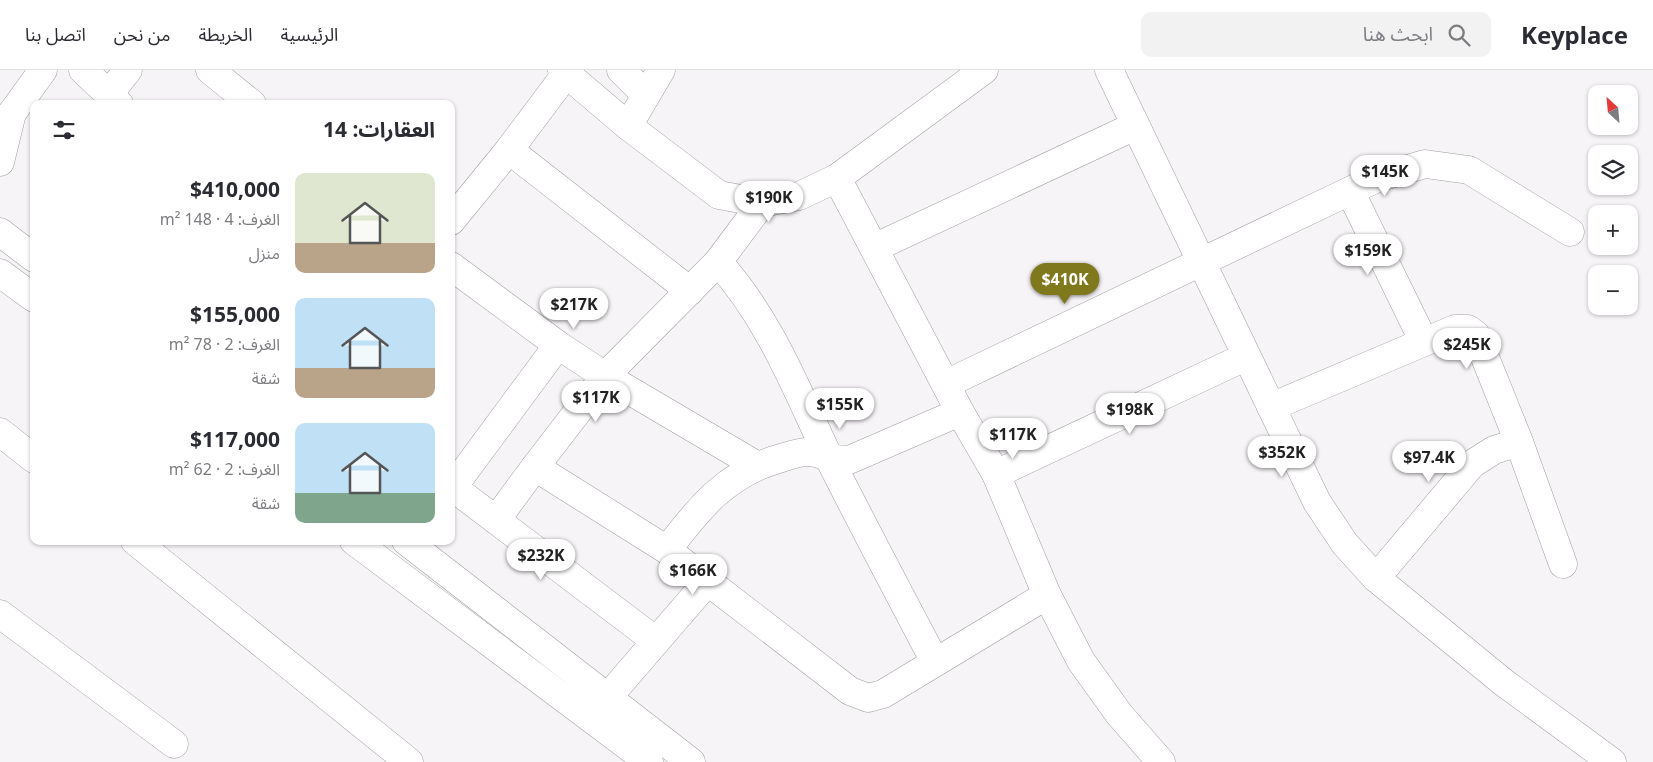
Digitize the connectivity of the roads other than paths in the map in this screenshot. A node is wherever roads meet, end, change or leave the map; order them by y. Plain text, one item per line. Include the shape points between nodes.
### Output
1 (44, 70) edge
2 (83, 70) edge
3 (128, 70) edge
4 (210, 70) edge
5 (621, 70) edge
6 (661, 70) edge
7 (984, 70) edge
8 (1108, 70) edge
9 (564, 72) edge
10 (646, 95) junction
11 (114, 99) edge
12 (247, 100) edge
13 (6, 119) edge
14 (628, 126) junction
15 (1135, 126) junction
16 (509, 150) junction
17 (0, 162) edge
18 (837, 178) junction
19 (1350, 191) junction
20 (762, 203) junction
21 (455, 216) edge
22 (0, 232) edge
23 (1570, 232) dead end
24 (874, 248) junction
25 (30, 255) edge
26 (718, 262) junction
27 (1202, 263) junction
28 (455, 269) edge
29 (0, 273) edge
30 (690, 291) junction
31 (30, 295) edge
32 (1424, 342) junction
33 (558, 345) junction
34 (1245, 357) junction
35 (605, 376) junction
36 (946, 384) junction
37 (1271, 407) junction
38 (960, 412) junction
39 (0, 432) edge
40 (1518, 442) junction
41 (30, 457) edge
42 (830, 459) junction
43 (756, 466) junction
44 (535, 467) junction
45 (996, 474) junction
46 (455, 483) edge
47 (455, 489) edge
48 (496, 520) junction
49 (140, 545) edge
50 (359, 545) edge
51 (411, 545) edge
52 (667, 550) junction
53 (1563, 564) dead end
54 (1376, 578) junction
55 (708, 581) junction
56 (1047, 595) junction
57 (0, 614) edge
58 (656, 641) junction
59 (934, 662) junction
60 (608, 697) junction
61 (174, 744) dead end
62 (409, 762) edge
63 (649, 762) edge
64 (691, 762) edge
65 (1161, 762) edge
66 (1612, 762) edge

1 - 13 main road
2 - 11 main road
3 - 11 main road
4 - 12 main road
5 - 10 main road
6 - 10 main road
7 - 18 main road
8 - 15 main road
9 - 14 main road
9 - 16 main road
10 - 14 main road
13 - 17 main road
14 - 20 main road via 719,195
15 - 24 main road
15 - 27 main road
16 - 21 main road
16 - 30 main road
18 - 20 main road via 799,196
18 - 24 main road
19 - 23 main road via 1377,178 1425,164 1469,170
19 - 27 main road
19 - 32 main road
20 - 26 main road
22 - 25 main road
24 - 36 main road
26 - 30 main road
26 - 42 main road via 750,303 790,371
27 - 34 main road
27 - 36 main road
28 - 33 main road
29 - 31 main road
30 - 35 main road
32 - 37 main road
32 - 40 main road via 1456,329 1468,328 1476,335
33 - 35 main road
33 - 46 main road
34 - 37 main road
34 - 45 main road
35 - 43 main road
35 - 44 main road
36 - 38 main road
37 - 54 main road via 1317,502 1344,544
38 - 42 main road via 849,460
38 - 45 main road
39 - 41 main road
40 - 53 main road
40 - 54 main road via 1494,450 1472,464
42 - 43 main road via 810,452
42 - 59 main road
43 - 52 main road via 725,484 693,516
44 - 48 main road
44 - 52 main road
45 - 56 main road
47 - 48 main road
48 - 58 main road
49 - 62 main road
50 - 63 main road
51 - 60 main road
52 - 55 main road
54 - 66 main road via 1503,682
55 - 58 main road
55 - 59 main road via 850,691 868,698 883,694
56 - 59 main road
56 - 65 main road via 1081,661 1119,714
57 - 61 main road
58 - 60 main road
60 - 64 main road

